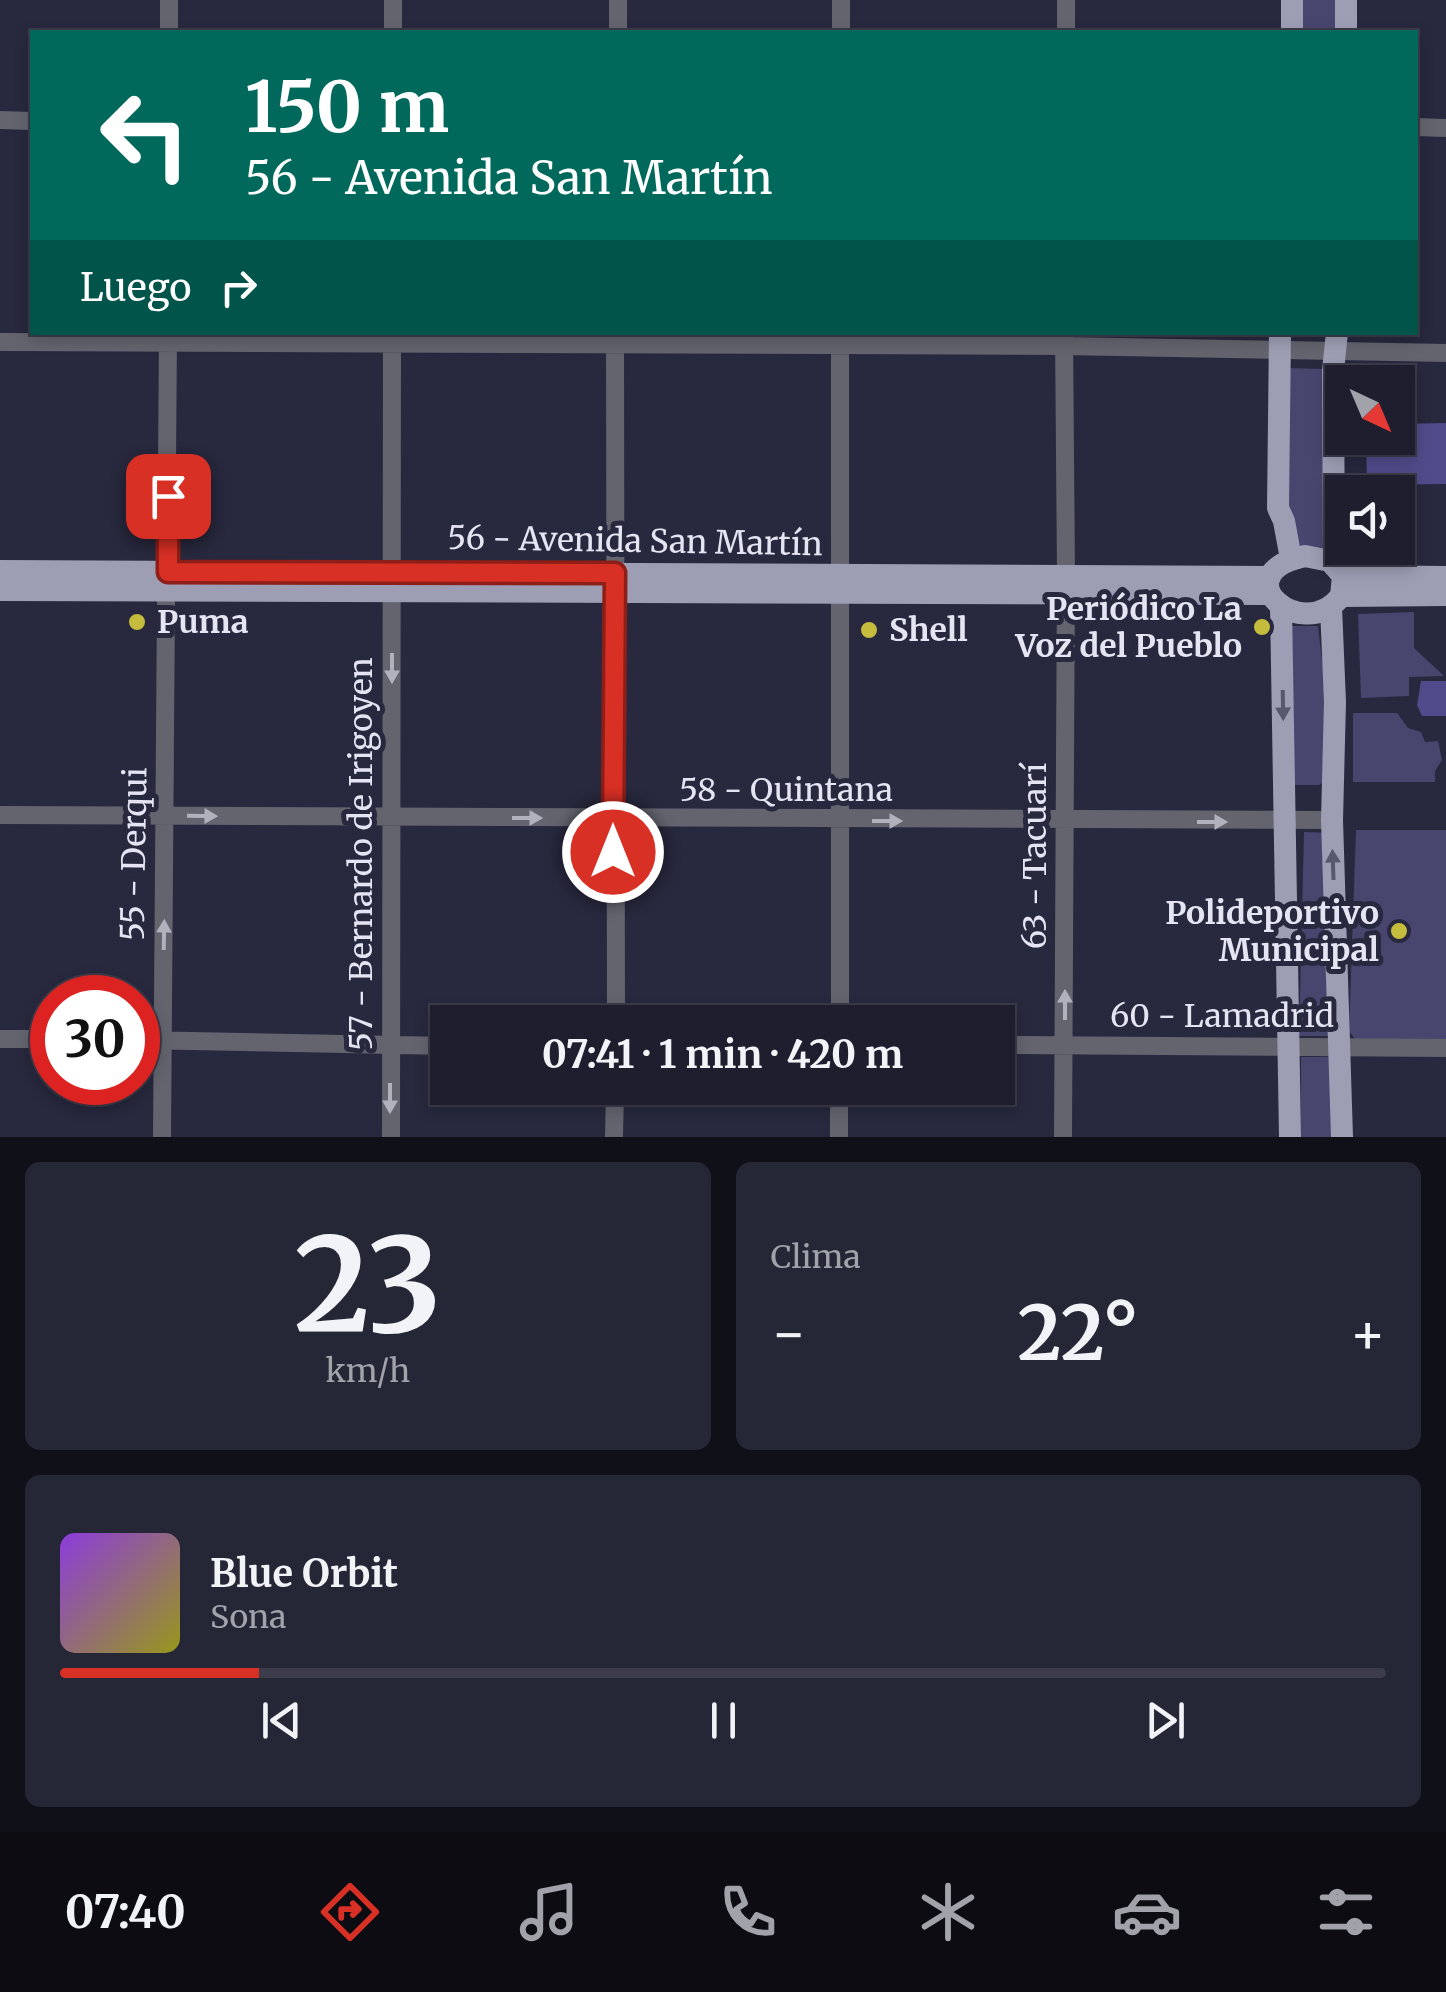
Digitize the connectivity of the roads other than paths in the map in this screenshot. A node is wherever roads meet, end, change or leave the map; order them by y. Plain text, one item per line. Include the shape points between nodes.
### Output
1 (169, 0) edge
2 (393, 0) edge
3 (618, 0) edge
4 (840, 0) edge
5 (1066, 0) edge
6 (1292, 0) edge
7 (1346, 0) edge
8 (169, 30) edge
9 (393, 30) edge
10 (618, 30) edge
11 (840, 30) edge
12 (1066, 30) edge
13 (1292, 30) edge
14 (1346, 30) edge
15 (0, 120) edge
16 (30, 120) edge
17 (1418, 127) edge
18 (1446, 128) edge
19 (168, 339) edge
20 (392, 339) edge
21 (615, 339) edge
22 (840, 339) edge
23 (1064, 340) edge
24 (1280, 341) edge
25 (0, 342) edge
26 (1337, 342) edge
27 (1446, 352) edge
28 (1291, 559) junction
29 (0, 571) edge
30 (1446, 577) edge
31 (393, 581) junction
32 (167, 582) junction
33 (615, 582) junction
34 (838, 584) junction
35 (1066, 584) junction
36 (1337, 586) junction
37 (0, 590) edge
38 (1273, 593) junction
39 (1446, 595) edge
40 (0, 815) edge
41 (166, 816) junction
42 (392, 818) junction
43 (613, 818) junction
44 (1332, 820) junction
45 (839, 821) junction
46 (1064, 821) junction
47 (1284, 822) junction
48 (616, 1005) edge
49 (840, 1005) edge
50 (0, 1039) edge
51 (30, 1040) edge
52 (162, 1040) junction
53 (1015, 1045) edge
54 (1065, 1045) junction
55 (390, 1046) junction
56 (430, 1046) edge
57 (1340, 1047) junction
58 (1446, 1048) edge
59 (1290, 1049) junction
60 (615, 1105) edge
61 (839, 1105) edge
62 (162, 1137) edge
63 (391, 1137) edge
64 (614, 1137) edge
65 (839, 1137) edge
66 (1063, 1137) edge
67 (1290, 1137) edge
68 (1342, 1137) edge

1 - 8 street
2 - 9 street
3 - 10 street
4 - 11 street
5 - 12 street
6 - 13 main road
7 - 14 main road
15 - 16 street
17 - 18 street
19 - 20 street
19 - 25 street
19 - 32 street, 55 - Derqui
20 - 21 street
20 - 31 street, 57 - Bernardo de Irigoyen
21 - 22 street
21 - 33 street
22 - 23 street
22 - 34 street
23 - 24 street
23 - 35 street, 63 - Tacuarí
24 - 26 street
24 - 28 main road via 1278,508
26 - 27 street
26 - 36 main road
28 - 36 main road via 1319,558
28 - 38 main road
29 - 32 main road, 56 - Avenida San Martín
30 - 36 main road
31 - 32 main road, 56 - Avenida San Martín
31 - 33 main road, 56 - Avenida San Martín
31 -> 42 street, 57 - Bernardo de Irigoyen
32 - 37 main road, 56 - Avenida San Martín
32 - 41 street, 55 - Derqui
33 - 34 main road, 56 - Avenida San Martín
33 - 43 street
34 - 35 main road, 56 - Avenida San Martín
34 - 45 street
35 - 38 main road, 56 - Avenida San Martín
35 - 46 street, 63 - Tacuarí
36 - 38 main road, 56 - Avenida San Martín via 1307,612
36 - 39 main road
36 - 44 main road
38 -> 47 main road
40 - 41 street, 58 - Quintana
41 -> 42 street, 58 - Quintana
52 -> 41 street, 55 - Derqui
42 -> 43 street, 58 - Quintana
42 - 55 street, 57 - Bernardo de Irigoyen
43 - 45 street, 58 - Quintana
43 - 48 street
44 - 47 street, 58 - Quintana
57 -> 44 main road
45 -> 46 street, 58 - Quintana
45 - 49 street
46 -> 47 street, 58 - Quintana
54 -> 46 street, 63 - Tacuarí
47 - 59 main road
50 - 51 street
52 - 55 street
52 - 62 street, 55 - Derqui
53 - 54 street, 60 - Lamadrid
54 - 59 street, 60 - Lamadrid
54 - 66 street, 63 - Tacuarí
55 - 56 street
55 -> 63 street, 57 - Bernardo de Irigoyen
57 - 58 street, 60 - Lamadrid
57 - 59 street, 60 - Lamadrid
57 - 68 main road
59 - 67 main road
60 - 64 street
61 - 65 street

